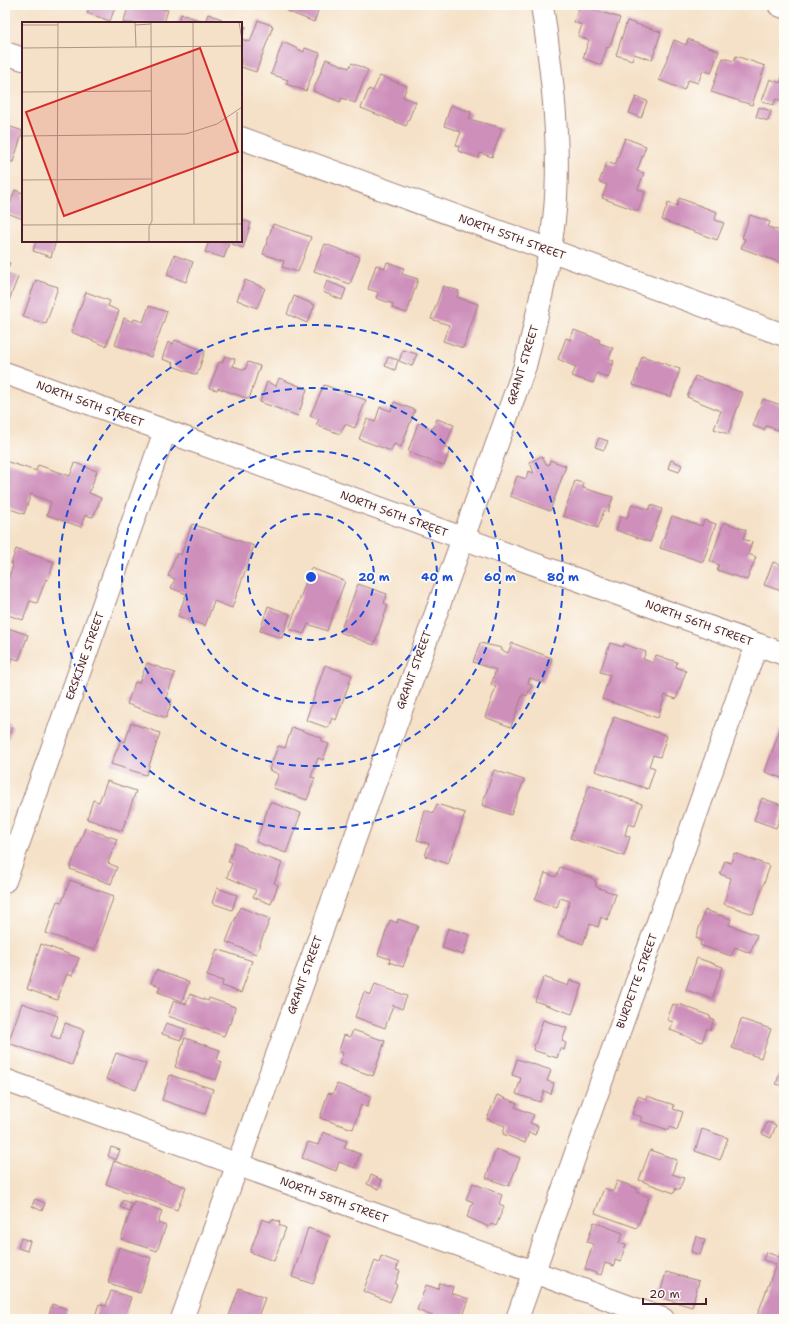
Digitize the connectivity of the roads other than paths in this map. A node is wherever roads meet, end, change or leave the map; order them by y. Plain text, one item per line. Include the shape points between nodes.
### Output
1 (542, 5) edge
2 (779, 5) edge
3 (784, 7) edge
4 (5, 53) edge
5 (22, 59) edge
6 (242, 138) edge
7 (550, 250) junction
8 (784, 335) edge
9 (5, 373) edge
10 (165, 431) junction
11 (462, 538) junction
12 (759, 644) junction
13 (784, 654) edge
14 (5, 881) edge
15 (5, 1080) edge
16 (237, 1164) junction
17 (534, 1272) junction
18 (182, 1319) edge
19 (517, 1319) edge
20 (664, 1319) edge

1 - 7 street, GRANT STREET via 552,69 557,171
2 - 3 street
4 - 5 street
6 - 7 street, NORTH 55TH STREET
7 - 8 street, NORTH 55TH STREET
7 - 11 street, GRANT STREET via 540,307 525,366
9 - 10 street, NORTH 56TH STREET
10 - 11 street, NORTH 56TH STREET
10 - 14 street, ERSKINE STREET
11 - 12 street, NORTH 56TH STREET
11 - 16 street, GRANT STREET
12 - 13 street, NORTH 56TH STREET
12 - 17 street, BURDETTE STREET via 751,660
15 - 16 street, NORTH 58TH STREET
16 - 17 street, NORTH 58TH STREET
16 - 18 street, GRANT STREET
17 - 19 street, BURDETTE STREET
17 - 20 street, NORTH 58TH STREET

